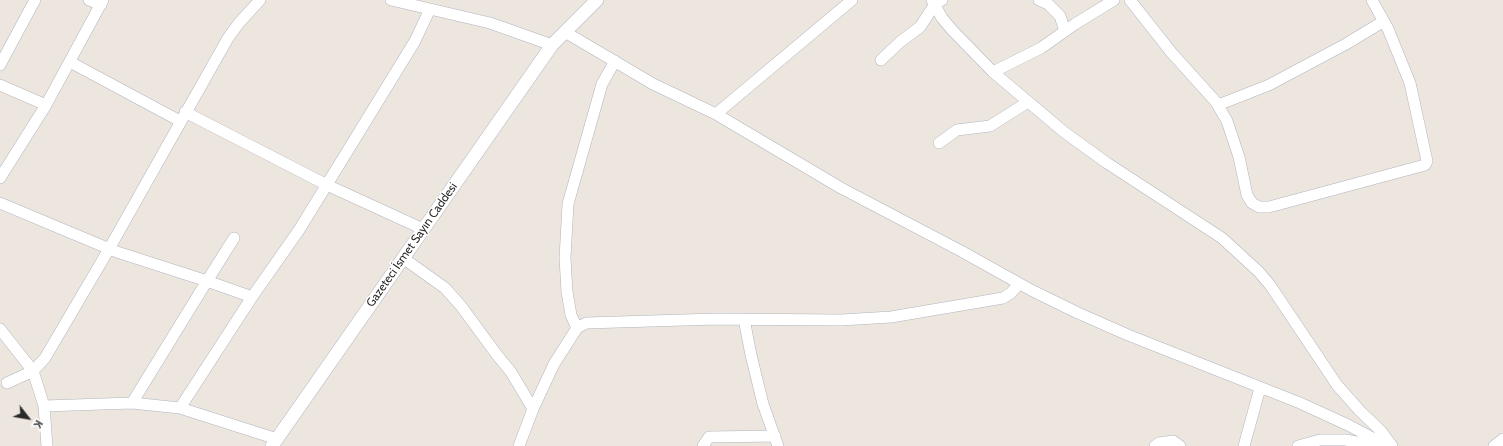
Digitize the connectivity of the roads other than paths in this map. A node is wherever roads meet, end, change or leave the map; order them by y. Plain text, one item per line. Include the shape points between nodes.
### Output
1 (36, 0) edge
2 (89, 0) edge
3 (260, 0) edge
4 (391, 0) edge
5 (597, 0) edge
6 (852, 0) edge
7 (1039, 0) edge
8 (1114, 0) edge
9 (1130, 0) edge
10 (1372, 0) edge
11 (937, 1) edge
12 (102, 2) edge
13 (430, 9) junction
14 (1384, 21) junction
15 (1065, 31) junction
16 (565, 32) junction
17 (552, 45) junction
18 (881, 60) dead end
19 (615, 61) junction
20 (70, 62) junction
21 (0, 65) edge
22 (993, 72) junction
23 (0, 84) edge
24 (1028, 102) junction
25 (46, 105) junction
26 (1218, 105) junction
27 (716, 114) junction
28 (183, 117) junction
29 (939, 143) dead end
30 (0, 178) edge
31 (327, 185) junction
32 (0, 203) edge
33 (423, 229) junction
34 (234, 238) dead end
35 (109, 249) junction
36 (403, 258) junction
37 (207, 281) junction
38 (1019, 284) junction
39 (252, 297) junction
40 (744, 319) junction
41 (577, 328) junction
42 (0, 329) edge
43 (33, 371) junction
44 (7, 383) dead end
45 (1260, 388) junction
46 (132, 402) junction
47 (44, 406) junction
48 (180, 408) junction
49 (533, 408) junction
50 (1503, 439) edge
51 (776, 441) edge
52 (275, 442) edge
53 (47, 446) edge
54 (519, 446) edge
55 (703, 446) edge
56 (1155, 446) edge
57 (1180, 446) edge
58 (1244, 446) edge
59 (1298, 446) edge
60 (1381, 446) edge
61 (1388, 446) edge
62 (1392, 446) edge
63 (1494, 446) edge

1 - 21 street
2 - 12 street
3 - 28 street via 228,38
4 - 13 street
5 - 16 street, Gazeteci İsmet Sayın Caddesi
6 - 27 street
7 - 15 street via 1048,4 1060,16
8 - 15 street
9 - 26 street
10 - 14 street
11 - 18 street via 920,27
11 - 22 street via 942,18
12 - 20 street
13 - 17 street via 490,23
13 - 31 street via 415,41
14 - 26 street via 1269,84
14 - 26 street via 1410,83 1428,161 1425,166 1269,207 1259,207 1252,203 1247,195 1237,150 1227,121
15 - 22 street via 1041,48
16 - 17 street, Gazeteci İsmet Sayın Caddesi
16 - 19 street
17 - 33 street, Gazeteci İsmet Sayın Caddesi
19 - 27 street via 653,84
19 - 41 street via 602,84 568,204 565,258 567,292 570,315
20 - 25 street
20 - 28 street
22 - 24 street
23 - 25 street
24 - 29 street via 990,126 957,130
24 - 62 street via 1107,163 1222,238 1259,272 1337,385
25 - 30 street
27 - 38 street via 841,188
28 - 31 street
28 - 35 street
31 - 33 street
31 - 39 street
32 - 35 street
33 - 36 street, Gazeteci İsmet Sayın Caddesi
34 - 37 street
35 - 37 street
35 - 43 street via 45,358
36 - 49 street via 445,288 462,306 511,372
36 - 52 street, Gazeteci İsmet Sayın Caddesi
37 - 39 street
37 - 46 street
38 - 40 street via 1003,298 891,318
38 - 45 street via 1114,330
39 - 48 street
40 - 41 street via 586,323
40 - 51 street via 763,404
41 - 49 street via 554,364
42 - 43 street
43 - 44 street
43 - 47 street
45 - 58 street
45 - 61 street via 1300,402
46 - 47 street
46 - 48 street
47 - 53 street
48 - 52 street
49 - 54 street
50 - 63 street
51 - 55 street via 709,437
56 - 57 street via 1173,441
59 - 60 street via 1320,440 1344,440

